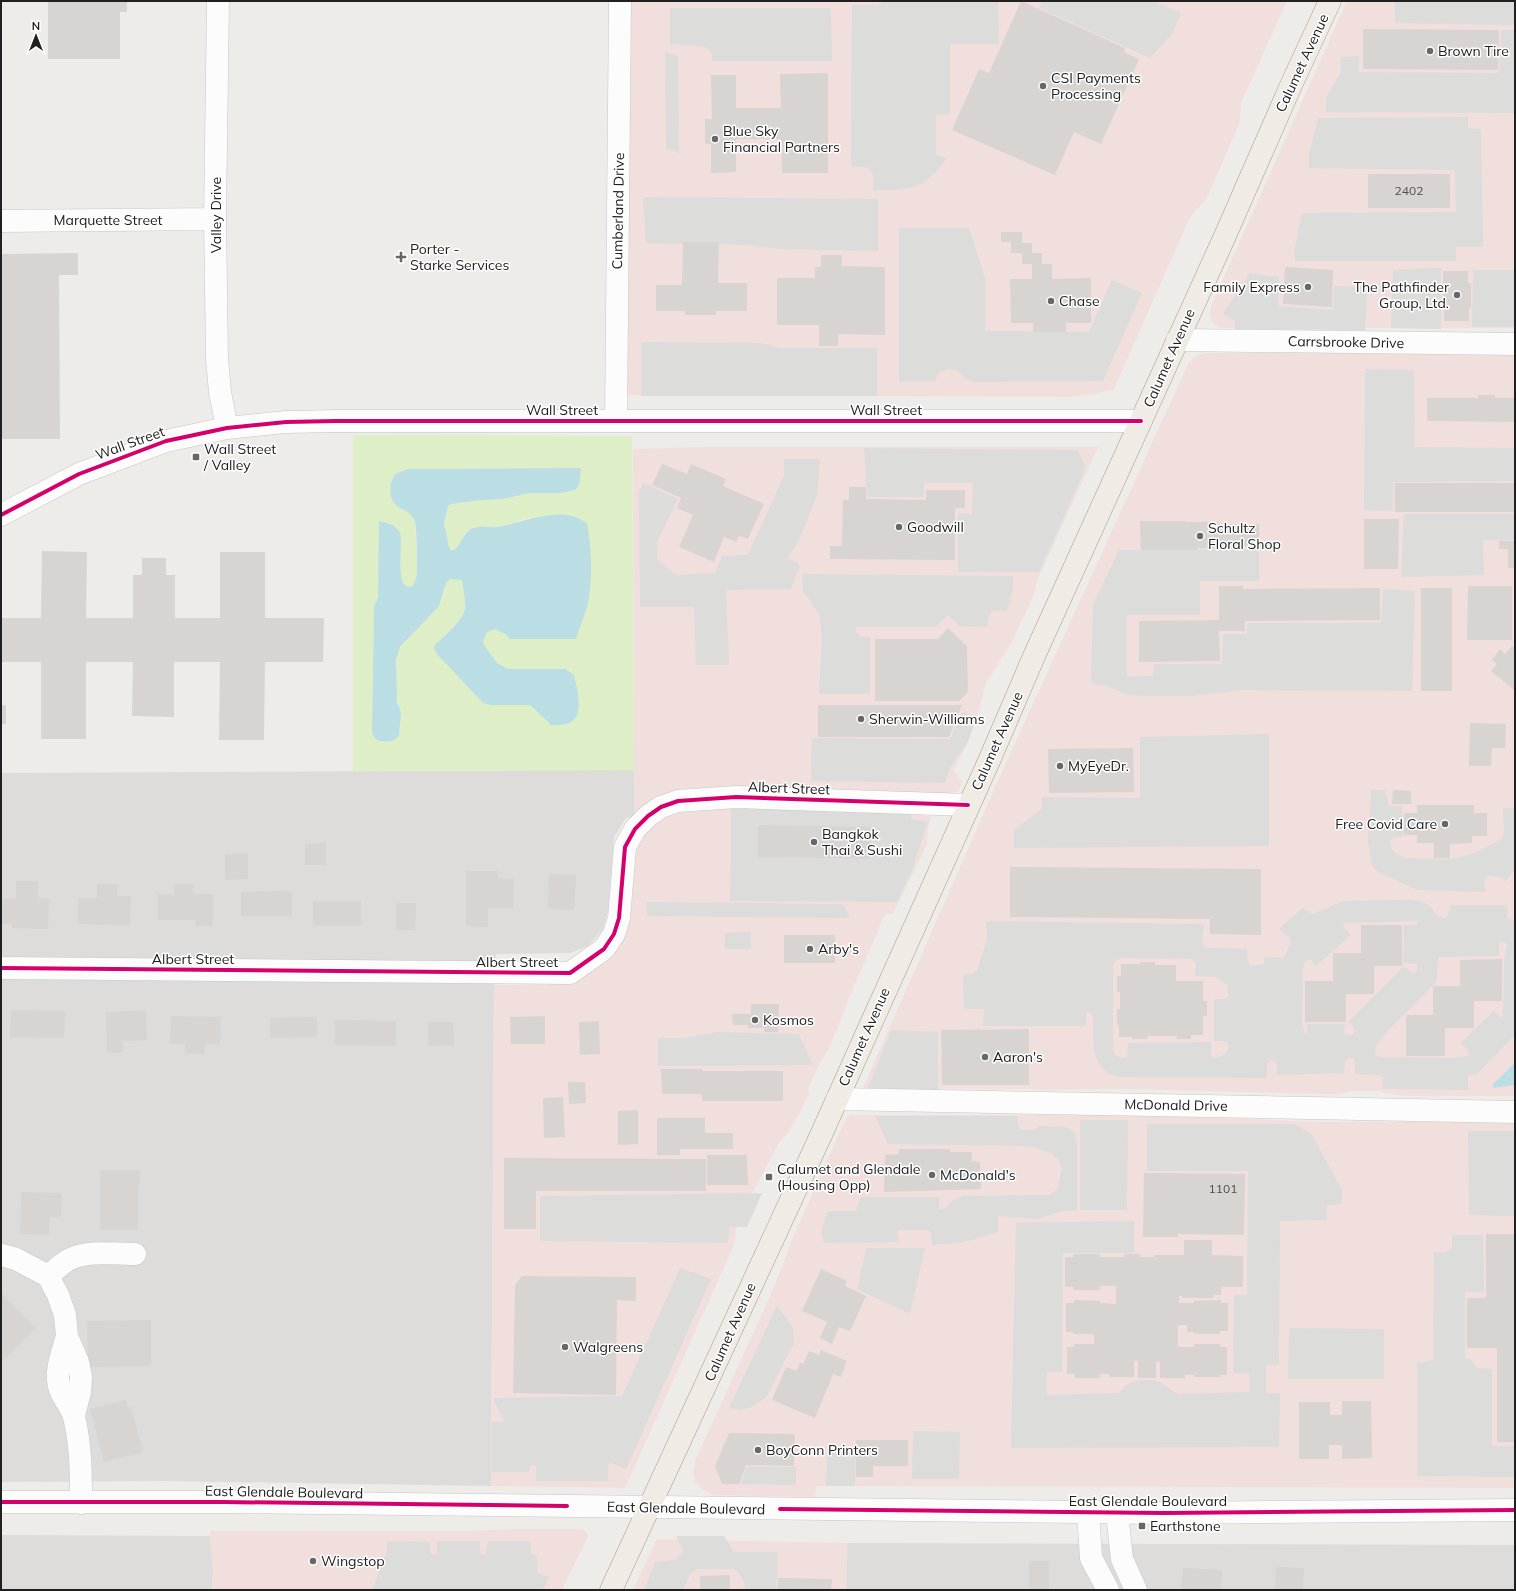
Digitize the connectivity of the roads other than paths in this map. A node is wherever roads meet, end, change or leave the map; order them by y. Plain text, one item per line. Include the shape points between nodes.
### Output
1 (218, 1) edge
2 (620, 1) edge
3 (1330, 1) edge
4 (216, 219) junction
5 (1, 220) edge
6 (1177, 340) junction
7 (1515, 344) edge
8 (616, 421) junction
9 (1140, 421) junction
10 (227, 428) junction
11 (1, 515) edge
12 (968, 805) junction
13 (1, 968) edge
14 (837, 1099) junction
15 (1515, 1112) edge
16 (134, 1254) dead end
17 (1, 1255) edge
18 (48, 1276) junction
19 (1, 1502) edge
20 (81, 1502) junction
21 (650, 1507) junction
22 (1515, 1510) edge
23 (1088, 1512) junction
24 (1117, 1513) junction
25 (611, 1590) edge
26 (1108, 1590) edge
27 (1136, 1590) edge

1 - 4 street, Valley Drive
2 - 8 street, Cumberland Drive
3 - 6 main road, Calumet Avenue
4 - 5 street, Marquette Street
4 - 10 street, Valley Drive via 217,359
6 - 7 street, Carrsbrooke Drive
6 - 9 main road, Calumet Avenue
8 - 9 street, Wall Street
8 - 10 street, Wall Street via 329,421
9 - 12 main road, Calumet Avenue
10 - 11 street, Wall Street via 166,441 119,458 79,474
12 - 13 street, Albert Street via 736,797 678,801 661,807 635,829 625,847 619,918 614,934 604,949 570,973
12 - 14 main road, Calumet Avenue
14 - 15 street, McDonald Drive
14 - 21 main road, Calumet Avenue
16 - 18 street via 85,1255 70,1259
17 - 18 street via 16,1259
18 - 20 street via 65,1315 67,1336 78,1362 81,1377 74,1415 81,1460
19 - 20 street, East Glendale Boulevard
20 - 21 street, East Glendale Boulevard
21 - 23 street, East Glendale Boulevard
21 - 25 main road, Calumet Avenue
22 - 24 street, East Glendale Boulevard
23 - 24 street, East Glendale Boulevard
23 - 26 street via 1091,1558
24 - 27 street via 1122,1559

